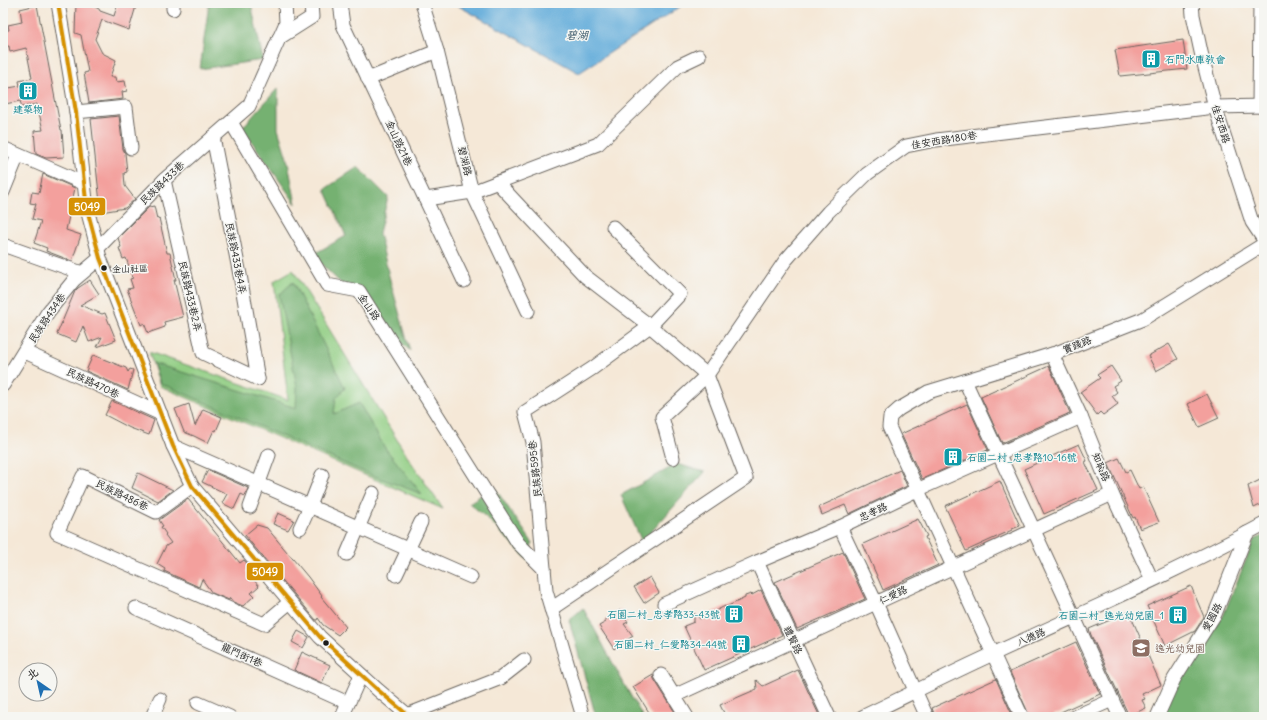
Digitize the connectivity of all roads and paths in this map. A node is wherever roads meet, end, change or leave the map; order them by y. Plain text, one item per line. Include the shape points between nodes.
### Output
1 (58, 3) edge
2 (285, 3) edge
3 (311, 3) edge
4 (340, 3) edge
5 (422, 3) edge
6 (1192, 3) edge
7 (1260, 3) edge
8 (279, 38) junction
9 (437, 51) junction
10 (699, 56) dead end
11 (368, 79) junction
12 (1262, 106) edge
13 (1215, 107) junction
14 (76, 112) junction
15 (231, 122) junction
16 (213, 137) junction
17 (3, 148) edge
18 (131, 148) dead end
19 (18, 155) junction
20 (164, 180) junction
21 (497, 182) junction
22 (83, 183) junction
23 (3, 192) edge
24 (472, 192) junction
25 (426, 199) junction
26 (613, 227) dead end
27 (1264, 240) edge
28 (1264, 244) edge
29 (3, 245) edge
30 (99, 253) junction
31 (82, 273) junction
32 (464, 281) dead end
33 (528, 311) dead end
34 (650, 326) junction
35 (25, 352) junction
36 (1052, 354) junction
37 (707, 375) junction
38 (258, 379) joint
39 (965, 381) junction
40 (3, 385) edge
41 (161, 414) junction
42 (1080, 417) junction
43 (174, 446) junction
44 (1000, 453) junction
45 (269, 455) dead end
46 (673, 458) dead end
47 (322, 475) dead end
48 (258, 483) junction
49 (192, 486) junction
50 (918, 490) junction
51 (373, 493) dead end
52 (1112, 494) junction
53 (310, 506) junction
54 (250, 507) dead end
55 (421, 522) dead end
56 (1264, 524) edge
57 (359, 527) junction
58 (840, 527) junction
59 (300, 528) dead end
60 (1034, 530) junction
61 (1247, 533) junction
62 (408, 549) junction
63 (347, 554) dead end
64 (757, 562) junction
65 (954, 567) junction
66 (544, 569) junction
67 (396, 574) dead end
68 (472, 577) dead end
69 (1152, 580) junction
70 (290, 602) junction
71 (876, 603) junction
72 (664, 604) dead end
73 (136, 608) dead end
74 (551, 609) junction
75 (1074, 617) junction
76 (794, 641) junction
77 (992, 654) junction
78 (524, 660) dead end
79 (361, 675) junction
80 (661, 675) dead end
81 (915, 691) junction
82 (674, 696) junction
83 (160, 699) dead end
84 (1112, 700) junction
85 (198, 703) dead end
86 (348, 703) junction
87 (408, 716) edge
88 (152, 717) edge
89 (230, 717) edge
90 (343, 717) edge
91 (583, 717) edge
92 (687, 717) edge
93 (829, 717) edge
94 (862, 717) edge
95 (927, 717) edge
96 (1022, 717) edge
97 (1074, 717) edge
98 (1120, 717) edge
99 (1157, 717) edge

1 - 14 street
2 - 8 street via 286,23
3 - 8 street via 312,17
4 - 11 street, 金山路21巷 via 343,25
5 - 9 street, 碧湖路
6 - 13 street, 佳安西路
7 - 12 street
8 - 15 street via 249,106
9 - 11 street
9 - 24 street, 碧湖路
10 - 21 street via 678,66 598,144
11 - 25 street, 金山路21巷
12 - 13 street, 佳安西路180巷
13 - 27 street, 佳安西路 via 1252,222
13 - 37 street, 佳安西路180巷 via 944,139 906,146 867,174 828,212 785,261
14 - 18 street via 126,107
14 - 22 street
15 - 16 street, 民族路433巷
15 - 66 street, 金山路 via 327,285 359,291 518,543
16 - 20 street, 民族路433巷
16 - 38 street, 民族路433巷4弄
17 - 19 street
19 - 22 street
19 - 23 street
20 - 30 street, 民族路433巷
20 - 38 street, 民族路433巷2弄 via 203,353
21 - 24 street
21 - 34 street via 585,276
22 - 30 street
24 - 25 street
24 - 33 street, 碧湖路
25 - 32 street, 金山路21巷
26 - 34 street, 民族路595巷 via 680,294
28 - 36 street, 實踐路 via 1143,319
29 - 31 street
30 - 31 street, 民族路434巷
30 - 41 street
31 - 35 street, 民族路434巷 via 48,312
34 - 37 street
34 - 66 street, 民族路595巷 via 593,368 525,412 533,442
35 - 40 street, 民族路434巷
35 - 41 street, 民族路470巷
36 - 39 street, 實踐路
36 - 42 street, 知恥路
37 - 46 street, 佳安西路180巷 via 662,417
37 - 74 street via 746,478
39 - 44 street
39 - 50 street, 實踐路 via 928,392 899,409 890,418 889,427
41 - 43 street
42 - 44 street, 忠孝路
42 - 52 street, 知恥路
43 - 48 street
43 - 49 street
44 - 50 street, 忠孝路
44 - 60 street
45 - 48 street
47 - 53 street
48 - 53 street
48 - 54 street
49 - 70 street
49 - 70 street, 民族路486巷 via 156,512 83,476 57,533 264,624
50 - 58 street, 忠孝路
50 - 65 street
51 - 57 street
52 - 60 street, 仁愛路
52 - 69 street, 知恥路
53 - 57 street
53 - 59 street
55 - 62 street
56 - 61 street, 八德路
57 - 62 street
57 - 63 street
58 - 64 street, 忠孝路
58 - 71 street
60 - 65 street, 仁愛路
60 - 75 street
61 - 69 street, 八德路
61 - 99 street, 愛國路 via 1215,614 1174,679
62 - 67 street
62 - 68 street
64 - 72 street, 忠孝路
64 - 76 street, 禮賢路
65 - 71 street, 仁愛路
65 - 77 street
66 - 74 street, 民族路595巷
69 - 75 street, 八德路
70 - 79 street via 320,637
71 - 76 street, 仁愛路
71 - 81 street
73 - 86 street, 龍門街1巷
74 - 91 street, 民族路595巷
75 - 77 street, 八德路
75 - 84 street
76 - 82 street, 仁愛路
76 - 93 street, 禮賢路
77 - 81 street, 八德路
77 - 96 street
78 - 87 street via 501,678
79 - 86 street
79 - 87 street
80 - 82 street
81 - 94 street, 八德路
81 - 95 street
82 - 92 street
83 - 88 street
84 - 97 street
84 - 98 street
85 - 89 street
86 - 90 street

